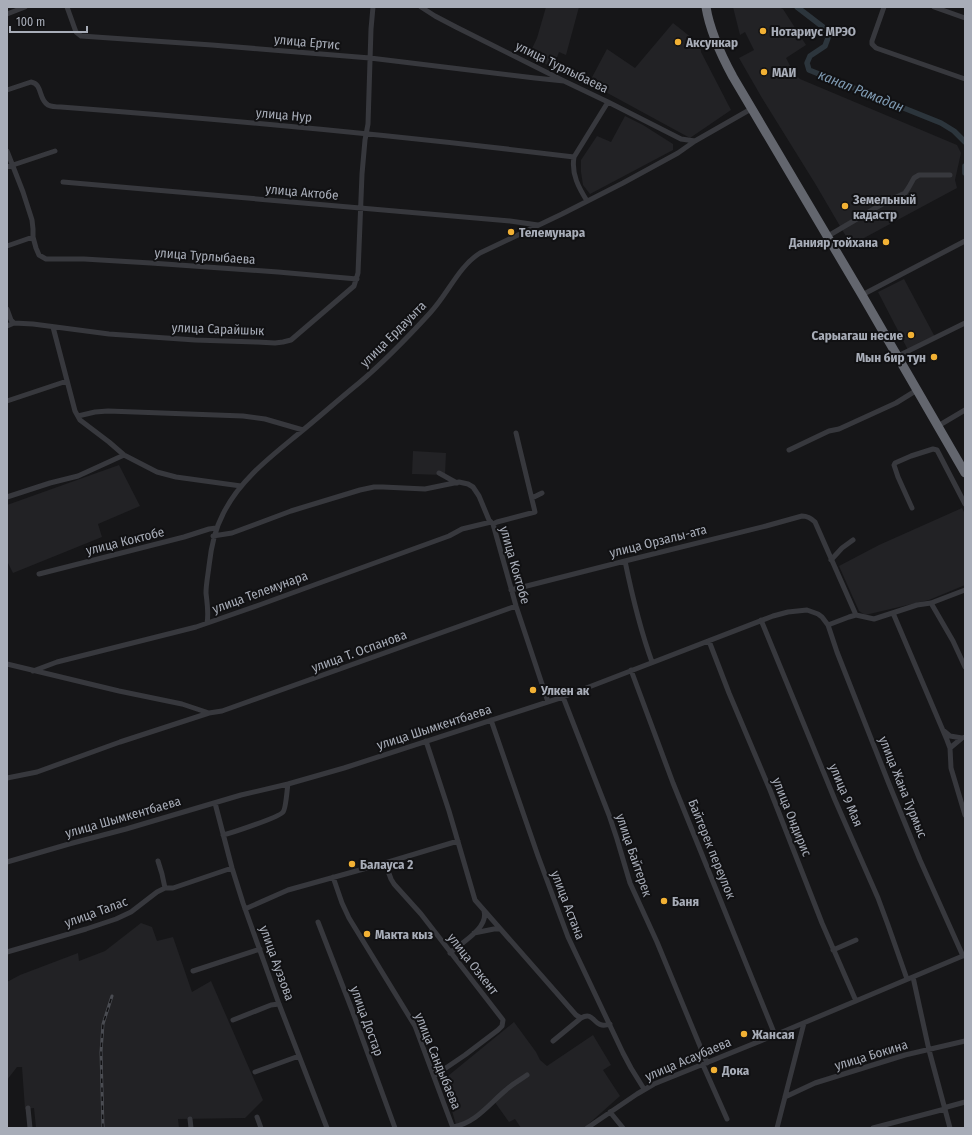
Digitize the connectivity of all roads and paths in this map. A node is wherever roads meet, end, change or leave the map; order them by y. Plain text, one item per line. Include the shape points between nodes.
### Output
1 (26, 7) edge
2 (66, 7) edge
3 (374, 7) edge
4 (421, 7) edge
5 (706, 7) edge
6 (884, 7) edge
7 (934, 7) edge
8 (7, 14) edge
9 (965, 18) edge
10 (370, 58) junction
11 (965, 79) edge
12 (564, 81) junction
13 (7, 90) edge
14 (608, 102) junction
15 (752, 109) junction
16 (367, 134) junction
17 (695, 141) junction
18 (7, 151) edge
19 (55, 151) dead end
20 (574, 157) junction
21 (10, 167) edge
22 (950, 175) dead end
23 (63, 182) dead end
24 (587, 201) junction
25 (361, 209) junction
26 (539, 225) junction
27 (33, 237) junction
28 (829, 238) junction
29 (965, 241) edge
30 (817, 245) dead end
31 (7, 246) edge
32 (357, 279) junction
33 (862, 295) junction
34 (7, 309) edge
35 (14, 323) junction
36 (965, 323) edge
37 (7, 326) edge
38 (53, 327) junction
39 (898, 356) junction
40 (67, 381) junction
41 (917, 390) junction
42 (7, 401) edge
43 (965, 410) edge
44 (78, 416) junction
45 (938, 426) junction
46 (303, 430) junction
47 (516, 434) dead end
48 (789, 450) dead end
49 (124, 455) junction
50 (439, 473) dead end
51 (965, 473) edge
52 (457, 483) junction
53 (241, 486) junction
54 (542, 493) dead end
55 (7, 497) edge
56 (532, 498) junction
57 (965, 504) edge
58 (912, 508) dead end
59 (492, 523) junction
60 (216, 528) junction
61 (213, 536) junction
62 (853, 540) dead end
63 (625, 560) junction
64 (831, 560) junction
65 (39, 574) dead end
66 (511, 590) junction
67 (965, 590) edge
68 (931, 603) junction
69 (516, 606) junction
70 (893, 613) junction
71 (856, 615) junction
72 (761, 620) junction
73 (207, 623) junction
74 (828, 625) junction
75 (709, 641) junction
76 (652, 662) junction
77 (7, 664) edge
78 (965, 667) edge
79 (631, 670) junction
80 (33, 671) junction
81 (563, 697) junction
82 (548, 702) junction
83 (209, 714) junction
84 (492, 720) junction
85 (943, 731) junction
86 (964, 737) edge
87 (426, 741) junction
88 (950, 748) junction
89 (7, 778) edge
90 (288, 784) junction
91 (215, 803) junction
92 (965, 815) edge
93 (223, 835) junction
94 (458, 841) junction
95 (158, 861) dead end
96 (7, 862) edge
97 (385, 863) junction
98 (232, 868) junction
99 (333, 877) junction
100 (165, 888) junction
101 (245, 909) junction
102 (484, 910) junction
103 (318, 922) dead end
104 (500, 929) junction
105 (474, 933) junction
106 (856, 940) dead end
107 (260, 949) junction
108 (833, 950) junction
109 (7, 952) edge
110 (450, 953) junction
111 (964, 955) edge
112 (193, 971) dead end
113 (913, 977) junction
114 (907, 979) junction
115 (856, 1001) junction
116 (279, 1004) junction
117 (581, 1018) junction
118 (233, 1020) dead end
119 (804, 1023) junction
120 (610, 1024) junction
121 (775, 1036) junction
122 (553, 1040) dead end
123 (965, 1041) edge
124 (929, 1050) junction
125 (299, 1056) junction
126 (705, 1064) junction
127 (255, 1072) dead end
128 (527, 1075) dead end
129 (434, 1076) junction
130 (644, 1089) junction
131 (785, 1097) junction
132 (965, 1102) edge
133 (28, 1108) dead end
134 (945, 1109) junction
135 (610, 1112) junction
136 (257, 1117) dead end
137 (190, 1119) dead end
138 (727, 1119) dead end
139 (453, 1127) edge
140 (30, 1128) edge
141 (191, 1128) edge
142 (261, 1128) edge
143 (327, 1128) edge
144 (395, 1128) edge
145 (587, 1128) edge
146 (623, 1128) edge
147 (778, 1128) edge
148 (873, 1128) edge
149 (950, 1128) edge

1 - 8 street
2 - 10 street, улица Ертис via 76,32 81,36
3 - 10 street
4 - 12 street, улица Турлыбаева
5 - 15 highway via 718,48
6 - 11 street via 872,41 873,46
7 - 9 street
10 - 12 street, улица Ертис
10 - 16 street
12 - 14 street, улица Турлыбаева
13 - 16 street, улица Нур via 34,82 45,103 61,108
14 - 17 street, улица Турлыбаева via 681,139
14 - 20 street
15 - 17 street, улица Ердауыта
15 - 28 highway
16 - 20 street, улица Нур
16 - 25 street
17 - 24 street, улица Ердауыта via 678,153
18 - 21 street
19 - 21 street
20 - 24 street via 574,175
21 - 27 street via 23,192 32,220
22 - 28 street via 914,178 905,193 884,203
23 - 25 street, улица Актобе
24 - 26 street, улица Ердауыта
25 - 26 street, улица Актобе
25 - 32 street
26 - 46 street, улица Ердауыта via 480,252 468,261 432,311 404,340 360,382
27 - 31 street
27 - 32 street, улица Турлыбаева via 39,255 46,259 206,267
28 - 30 street
28 - 33 highway
29 - 33 street
32 - 38 street, улица Сарайшык via 354,286 291,340 283,342 195,340
33 - 39 highway
34 - 35 street
35 - 37 street
35 - 38 street, улица Сарайшык
36 - 39 street
38 - 40 street
39 - 41 highway
40 - 42 street
40 - 44 street
41 - 45 highway
41 - 48 street via 896,403
43 - 45 street
44 - 46 street via 108,411 243,416 265,419
44 - 49 street
45 - 51 highway
46 - 53 street, улица Ердауыта
47 - 56 street
49 - 53 street via 157,472
49 - 55 street via 78,476
50 - 52 street, улица Коктобе
52 - 59 street, улица Коктобе via 473,487
52 - 61 street via 425,489 374,487 360,490 232,533
53 - 60 street, улица Ердауыта via 231,498
54 - 56 street
56 - 59 street, улица Телемунара via 535,512
57 - 58 street via 937,450 933,449 894,465
59 - 66 street, улица Коктобе
59 - 73 street, улица Телемунара via 462,529 449,536
60 - 61 street, улица Ердауыта
60 - 65 street, улица Коктобе
61 - 73 street, улица Ердауыта via 206,592
62 - 64 street
63 - 64 street, улица Орзалы-ата via 802,516 815,522
63 - 66 street, улица Орзалы-ата
63 - 76 street via 640,625
64 - 71 street
66 - 69 street, улица Коктобе
67 - 68 street
68 - 70 street
68 - 78 street
69 - 82 street, улица Коктобе
69 - 83 street, улица Т. Оспанова
70 - 71 street via 874,619
70 - 85 street
71 - 74 street
72 - 74 street, улица Шымкентбаева via 806,610 822,617
72 - 75 street, улица Шымкентбаева
72 - 114 street, улица 9 Мая via 878,898
73 - 80 street, улица Телемунара via 58,662
74 - 111 street, улица Жана Турмыс via 920,860
75 - 76 street, улица Шымкентбаева
75 - 108 street, улица Ондирис
76 - 79 street, улица Шымкентбаева
77 - 80 street
79 - 81 street, улица Шымкентбаева
79 - 121 street, Байтерек переулок via 673,783
80 - 83 street via 182,704
81 - 82 street, улица Шымкентбаева
81 - 126 street, улица Байтерек via 611,821 630,883 657,942
82 - 84 street, улица Шымкентбаева
83 - 89 street, улица Т. Оспанова via 37,772
84 - 87 street, улица Шымкентбаева
84 - 120 street, улица Астана via 566,930
85 - 86 street via 950,736
85 - 88 street
86 - 88 street
87 - 90 street, улица Шымкентбаева
87 - 94 street
88 - 92 street via 950,765
90 - 91 street, улица Шымкентбаева
90 - 93 street via 281,814
91 - 93 street, улица Ауэзова
91 - 96 street, улица Шымкентбаева
93 - 98 street, улица Ауэзова
94 - 97 street
94 - 102 street via 475,900
95 - 100 street
97 - 99 street
97 - 110 street, улица Озкент via 394,884 421,914
98 - 100 street, улица Талас via 174,888
98 - 101 street, улица Ауэзова
99 - 101 street via 288,890
99 - 129 street, улица Сандыбаева via 349,918 415,1026
100 - 109 street, улица Талас via 131,912 116,919
101 - 107 street, улица Ауэзова
102 - 104 street
102 - 105 street via 485,920
103 - 144 street, улица Достар
104 - 105 street
104 - 117 street
105 - 110 street
106 - 108 street
107 - 112 street
107 - 116 street, улица Ауэзова
108 - 115 street, улица Ондирис
110 - 129 street, улица Озкент via 503,1020 498,1030
111 - 113 street, улица Асаубаева
113 - 114 street, улица Асаубаева
113 - 124 street
114 - 115 street, улица Асаубаева
115 - 119 street, улица Асаубаева
116 - 118 street
116 - 125 street, улица Ауэзова
117 - 120 street via 591,1016 601,1026
117 - 122 street
119 - 121 street, улица Асаубаева
119 - 131 street
120 - 130 street, улица Астана
121 - 126 street, улица Асаубаева
123 - 124 street, улица Бокина
124 - 131 street, улица Бокина via 815,1083
124 - 134 street
125 - 127 street
125 - 143 street, улица Ауэзова
126 - 130 street, улица Асаубаева
126 - 138 street, улица Байтерек
128 - 139 street via 508,1088 478,1116
129 - 139 street, улица Сандыбаева
130 - 135 street, улица Асаубаева
131 - 147 street
132 - 134 street
133 - 140 street
134 - 148 street
134 - 149 street
135 - 145 street, улица Асаубаева
135 - 146 street
136 - 142 street
137 - 141 street

